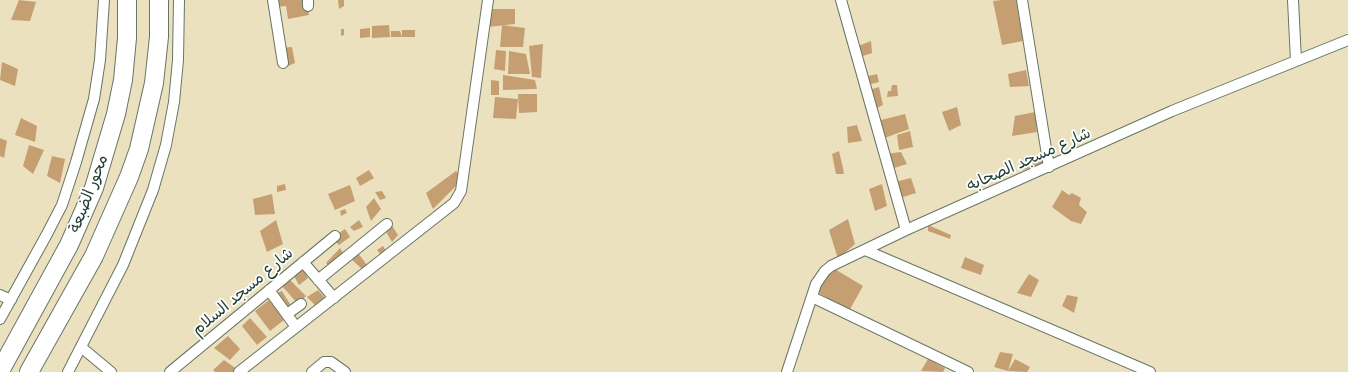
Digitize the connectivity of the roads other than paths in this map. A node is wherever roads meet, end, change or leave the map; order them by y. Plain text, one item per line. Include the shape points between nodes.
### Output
1 (104, 0) edge
2 (127, 0) edge
3 (159, 0) edge
4 (179, 0) edge
5 (273, 0) edge
6 (488, 0) edge
7 (840, 0) edge
8 (1022, 0) edge
9 (1293, 0) edge
10 (1348, 40) edge
11 (1296, 61) junction
12 (283, 63) dead end
13 (1049, 167) junction
14 (387, 224) dead end
15 (906, 230) junction
16 (335, 236) dead end
17 (865, 250) junction
18 (303, 262) junction
19 (318, 280) junction
20 (269, 290) junction
21 (0, 295) edge
22 (812, 297) junction
23 (334, 298) junction
24 (11, 300) junction
25 (300, 304) dead end
26 (287, 314) junction
27 (0, 319) edge
28 (296, 326) junction
29 (81, 347) junction
30 (35, 368) edge
31 (0, 371) edge
32 (68, 372) edge
33 (111, 372) edge
34 (170, 372) edge
35 (239, 372) edge
36 (312, 372) edge
37 (345, 372) edge
38 (787, 372) edge
39 (968, 372) edge
40 (1150, 372) edge

1 - 24 street via 100,60 94,99 76,162 56,216
2 - 31 highway, محور الضبعة via 123,80 116,114 94,188 69,245
3 - 30 highway, محور الضبعة via 159,37 154,83 136,156 119,204 98,250
4 - 29 street via 174,102 164,153 153,190 123,265
5 - 12 street
6 - 23 street via 458,197 447,210
7 - 15 street
8 - 13 street
9 - 11 street
10 - 11 street, شارع مسجد الصحابه
11 - 13 street, شارع مسجد الصحابه via 1172,111
13 - 15 street, شارع مسجد الصحابه
14 - 19 street
15 - 17 street, شارع مسجد الصحابه
16 - 18 street, شارع مسجد السلام
17 - 22 street, شارع مسجد الصحابه via 825,270 816,284
17 - 40 street
18 - 19 street
18 - 20 street, شارع مسجد السلام
19 - 23 street
20 - 26 street
20 - 34 street, شارع مسجد السلام
21 - 24 street
22 - 38 street, شارع مسجد الصحابه
22 - 39 street
23 - 28 street
24 - 27 street
25 - 26 street
26 - 28 street
28 - 35 street
29 - 32 street
29 - 33 street
36 - 37 street via 324,362 331,362

